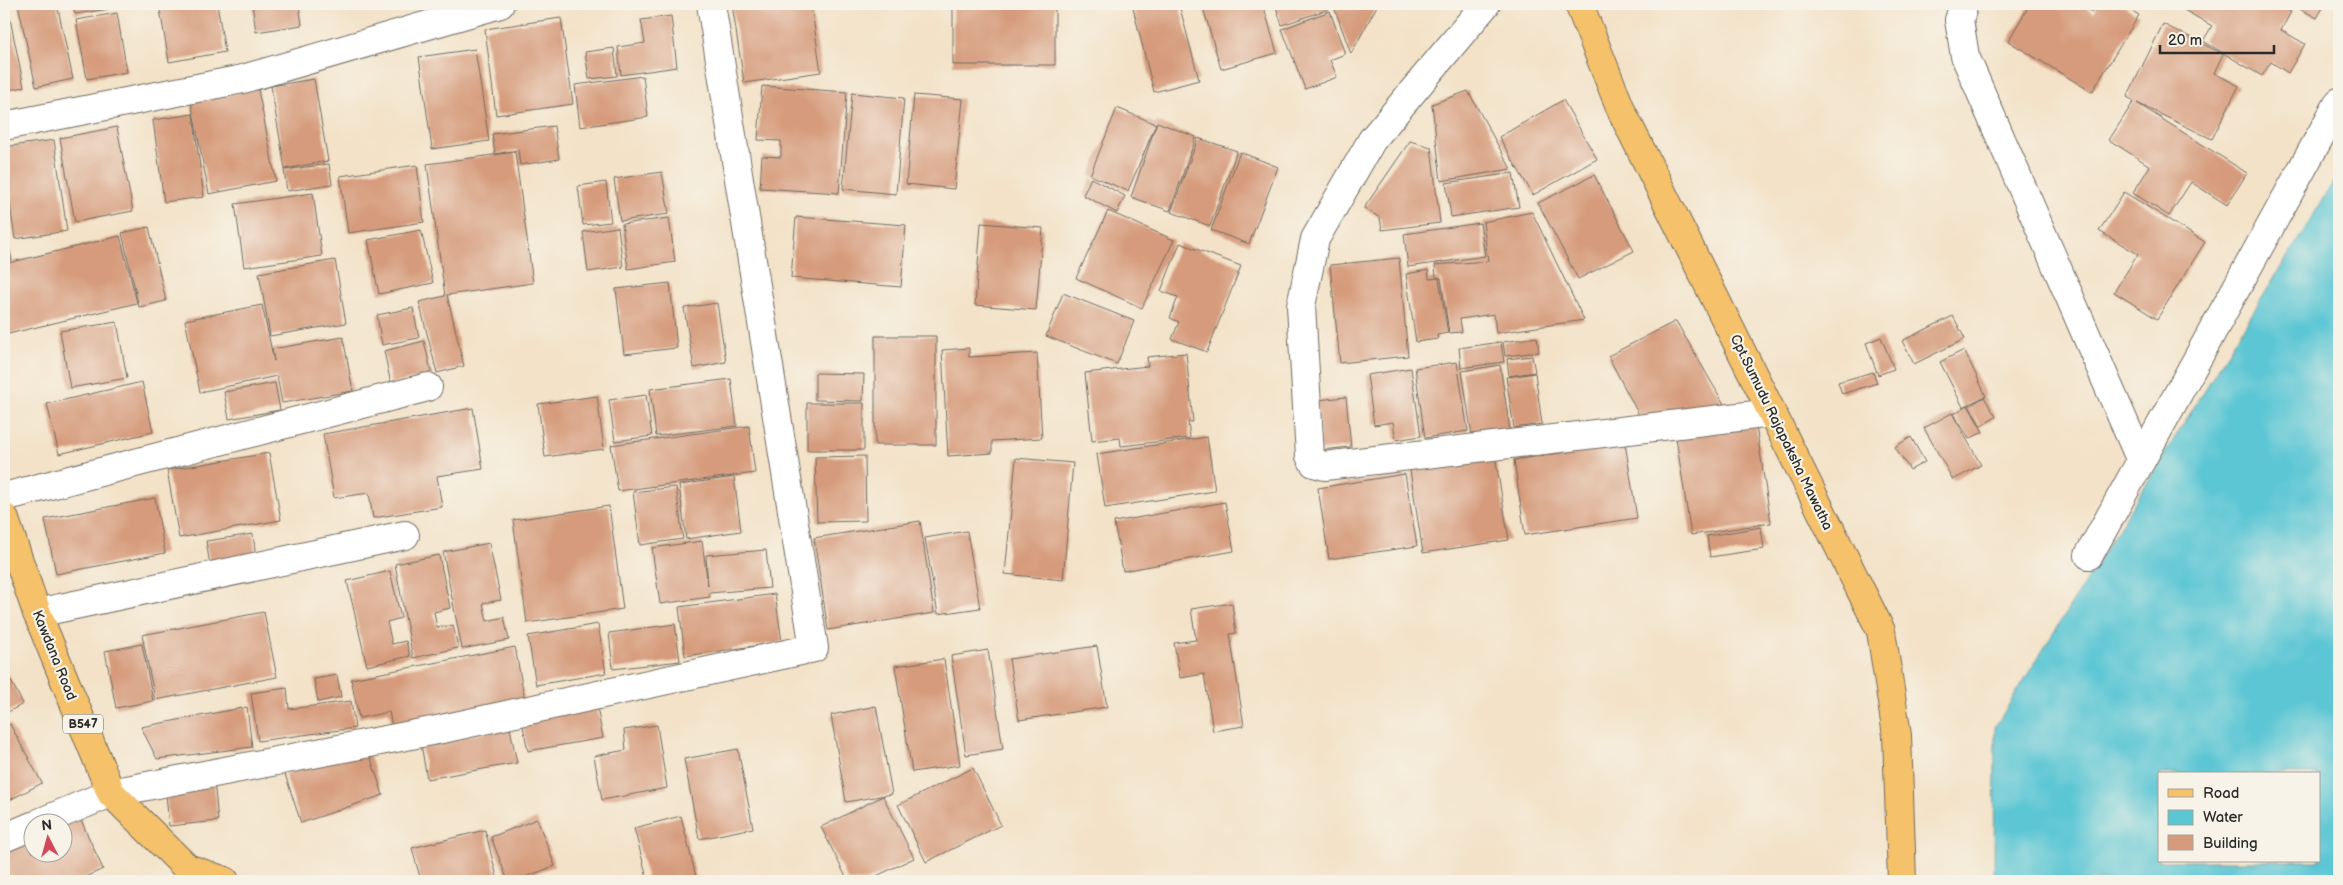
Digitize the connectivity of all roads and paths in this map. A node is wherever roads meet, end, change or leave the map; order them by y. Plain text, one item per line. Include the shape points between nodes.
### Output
1 (500, 4) edge
2 (711, 4) edge
3 (1486, 4) edge
4 (1579, 4) edge
5 (1964, 4) edge
6 (2339, 102) edge
7 (4, 126) edge
8 (428, 387) dead end
9 (1772, 413) junction
10 (2141, 461) junction
11 (4, 497) edge
12 (4, 517) edge
13 (405, 536) dead end
14 (2088, 555) dead end
15 (37, 613) junction
16 (111, 793) junction
17 (65, 812) edge
18 (22, 830) edge
19 (4, 838) edge
20 (187, 875) edge
21 (225, 881) edge
22 (1902, 881) edge

1 - 7 street via 244,79
2 - 16 street via 814,648 442,729
3 - 9 street via 1372,140 1315,239 1301,306 1310,456 1314,463 1326,466
4 - 9 main road, Cpt.Sumudu Rajapaksha Mawatha via 1622,112
5 - 10 street via 1959,20 1964,56
6 - 10 street
8 - 11 street
9 - 22 main road, Cpt.Sumudu Rajapaksha Mawatha via 1881,631 1897,736
10 - 14 street
12 - 15 main road, Kawdana Road / B547
13 - 15 street
15 - 16 main road, Kawdana Road / B547
16 - 17 street
16 - 20 main road, Kawdana Road / B547
18 - 19 street
20 - 21 main road, Kawdana Road / B547

